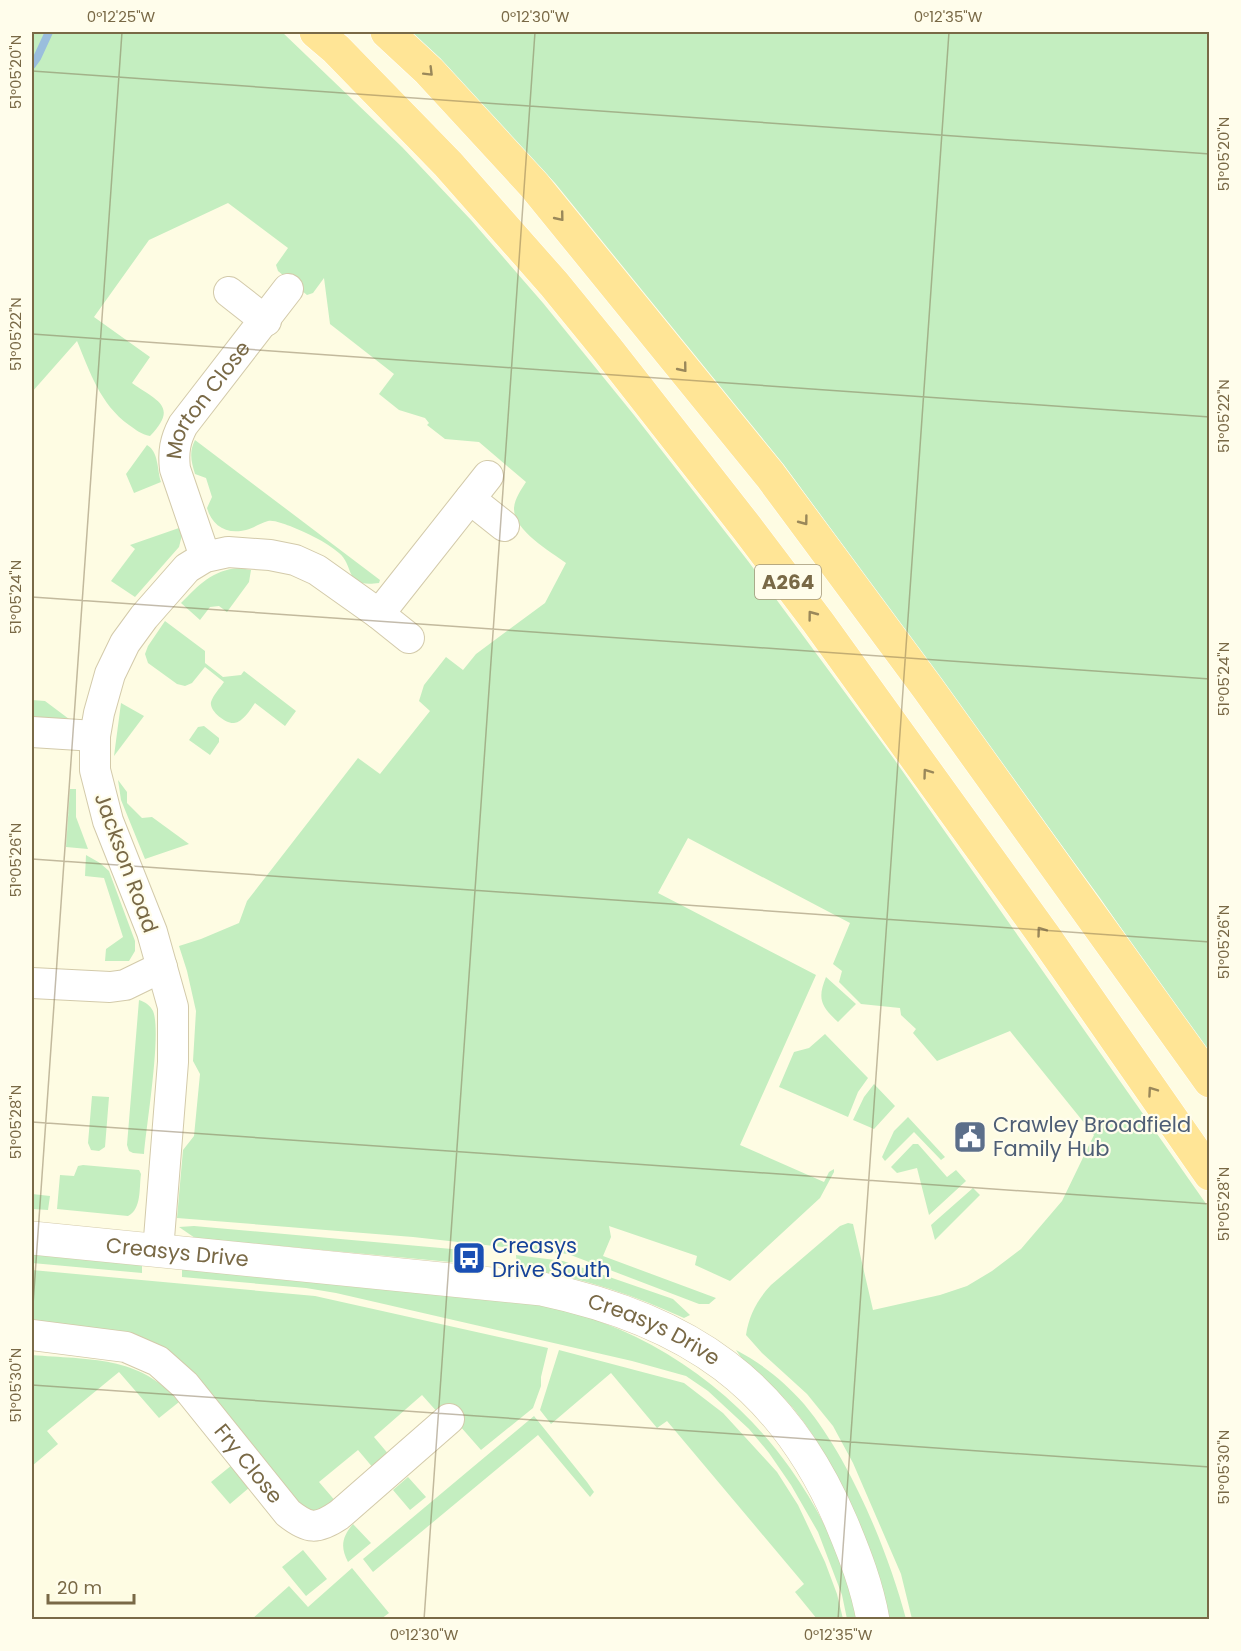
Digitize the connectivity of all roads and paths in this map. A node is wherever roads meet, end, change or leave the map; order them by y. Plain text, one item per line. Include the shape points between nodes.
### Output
1 (316, 32) edge
2 (387, 32) edge
3 (288, 290) dead end
4 (229, 292) dead end
5 (266, 321) junction
6 (504, 526) dead end
7 (206, 557) junction
8 (379, 614) junction
9 (409, 638) dead end
10 (32, 732) edge
11 (95, 736) junction
12 (162, 967) junction
13 (32, 982) edge
14 (1209, 1081) edge
15 (1209, 1174) edge
16 (32, 1238) edge
17 (158, 1251) junction
18 (32, 1335) edge
19 (449, 1419) dead end
20 (873, 1620) edge

15 -> 1 highway, A264 via 1045,937 811,613 607,349 448,164
2 -> 14 highway, A264 via 534,185 770,475 934,696
3 - 5 street, Morton Close
4 - 5 street
5 - 7 street, Morton Close via 175,440 175,469
6 - 8 street via 479,488
7 - 8 street, Jackson Road via 248,552 295,560 318,570
7 - 11 street, Jackson Road via 174,582 125,644 110,674
8 - 9 street, Jackson Road
10 - 11 street
11 - 12 street, Jackson Road via 100,797
12 - 13 street via 125,985 110,987
12 - 17 street, Jackson Road via 173,1007 174,1029
16 - 17 street, Creasys Drive
17 - 20 street, Creasys Drive via 542,1289 604,1305 669,1330 745,1382 792,1434 837,1512 863,1580
18 - 19 street, Fry Close via 126,1347 158,1361 185,1385 288,1513 311,1527 326,1524 339,1515

